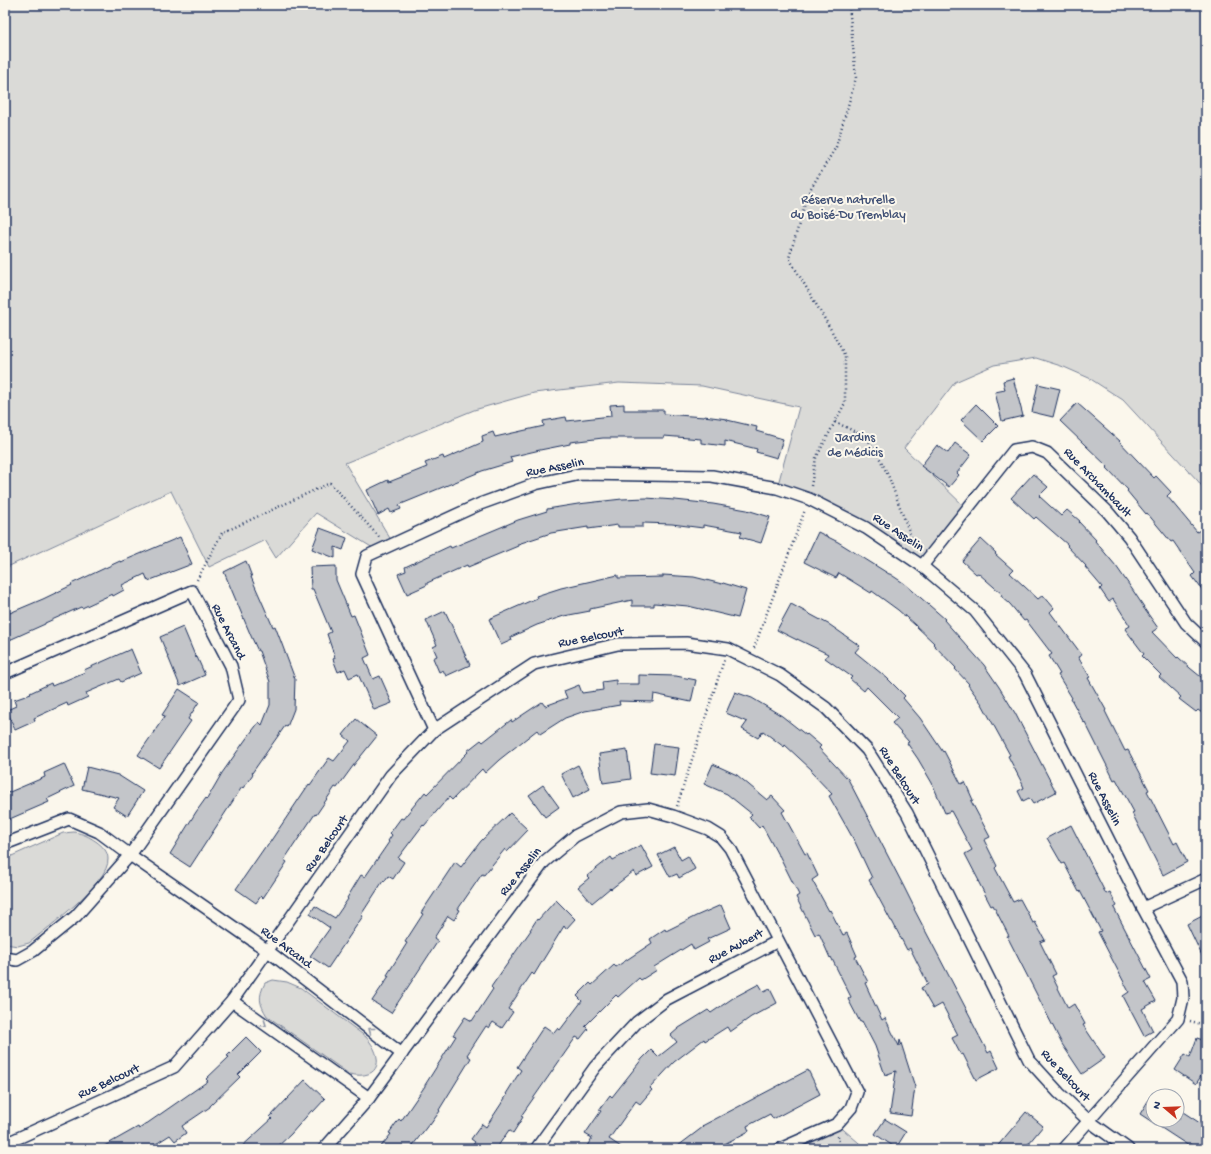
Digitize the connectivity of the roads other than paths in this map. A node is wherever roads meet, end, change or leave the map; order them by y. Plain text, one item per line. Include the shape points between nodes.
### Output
1 (922, 566) junction
2 (1206, 642) edge
3 (5, 673) edge
4 (434, 730) junction
5 (5, 844) edge
6 (130, 855) junction
7 (1206, 879) edge
8 (1143, 908) junction
9 (778, 941) junction
10 (268, 951) junction
11 (5, 958) edge
12 (232, 1001) junction
13 (402, 1054) junction
14 (369, 1098) junction
15 (1089, 1121) junction
16 (5, 1144) edge
17 (324, 1149) edge
18 (536, 1149) edge
19 (780, 1149) edge
20 (1064, 1149) edge
21 (1128, 1149) edge

1 - 2 street, Rue Archambault via 1014,450 1032,447 1047,453 1107,511 1129,537 1186,623
1 - 4 street, Rue Asselin via 866,528 809,499 777,488 712,476 581,474 535,484 480,504 367,556 362,574
1 - 8 street, Rue Asselin via 975,611 1025,674
3 - 6 street, Rue Arcand via 192,591 231,666 239,700
4 - 10 street, Rue Belcourt via 391,775
4 - 15 street, Rue Belcourt via 534,664 618,644 686,643 728,649 780,675 826,708 867,750 907,813 1029,1060
5 - 6 street, Rue Arcand via 69,818 99,832
6 - 10 street, Rue Arcand
6 - 11 street, Rue Arcand via 76,916 33,951 17,960
7 - 8 street
8 - 15 street, Rue Asselin via 1182,981 1178,1019
9 - 13 street, Rue Asselin via 730,848 720,837 708,829 648,809 621,812 575,836 544,862
9 - 18 street, Rue Aubert via 667,999 637,1022 595,1067
9 - 19 street, Rue Aubert via 857,1092 851,1108 836,1124
10 - 12 street, Rue Belcourt
13 -> 10 street, Rue Arcand
12 -> 14 street
12 - 16 street, Rue Belcourt via 174,1067
13 - 14 street, Rue Asselin
14 - 17 street, Rue Asselin
15 - 20 street
15 - 21 street, Rue Belcourt

